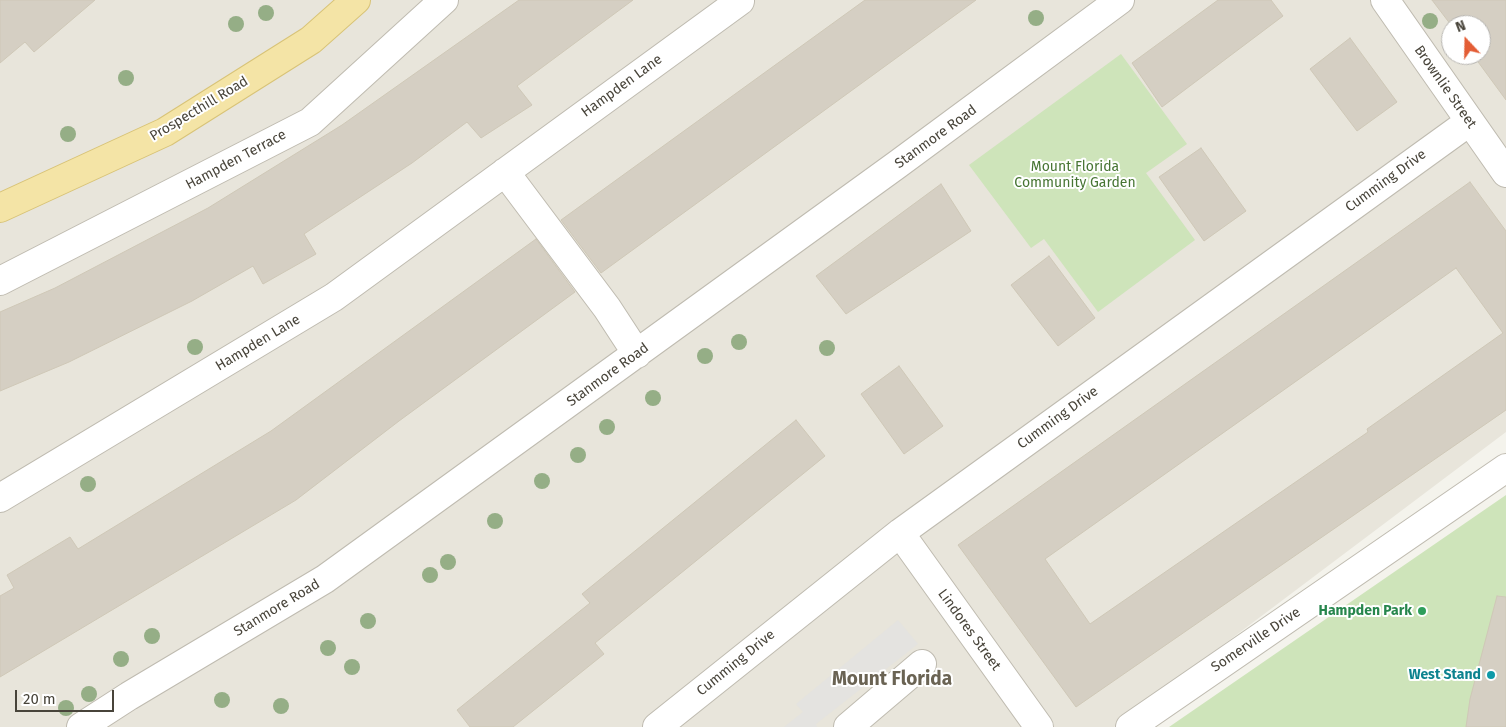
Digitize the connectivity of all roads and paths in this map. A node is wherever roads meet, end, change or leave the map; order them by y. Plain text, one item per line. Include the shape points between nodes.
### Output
1 (356, 0) edge
2 (444, 0) edge
3 (1120, 0) edge
4 (1385, 0) edge
5 (740, 1) edge
6 (1469, 122) junction
7 (505, 172) junction
8 (1506, 173) edge
9 (0, 208) edge
10 (0, 280) edge
11 (637, 354) junction
12 (1506, 468) edge
13 (0, 498) edge
14 (900, 533) junction
15 (922, 664) dead end
16 (81, 727) edge
17 (657, 727) edge
18 (848, 727) edge
19 (1039, 727) edge
20 (1130, 727) edge

1 - 9 main road, Prospecthill Road via 310,40 165,132
2 - 10 street, Hampden Terrace via 310,122
3 - 11 street, Stanmore Road
4 - 6 street, Brownlie Street
5 - 7 street, Hampden Lane
6 - 8 street, Brownlie Street
6 - 14 street, Cumming Drive
7 - 11 street via 607,308
7 - 13 street, Hampden Lane via 334,297
11 - 16 street, Stanmore Road via 325,579
12 - 20 street, Somerville Drive
14 - 17 street, Cumming Drive
14 - 19 street, Lindores Street
15 - 18 street

